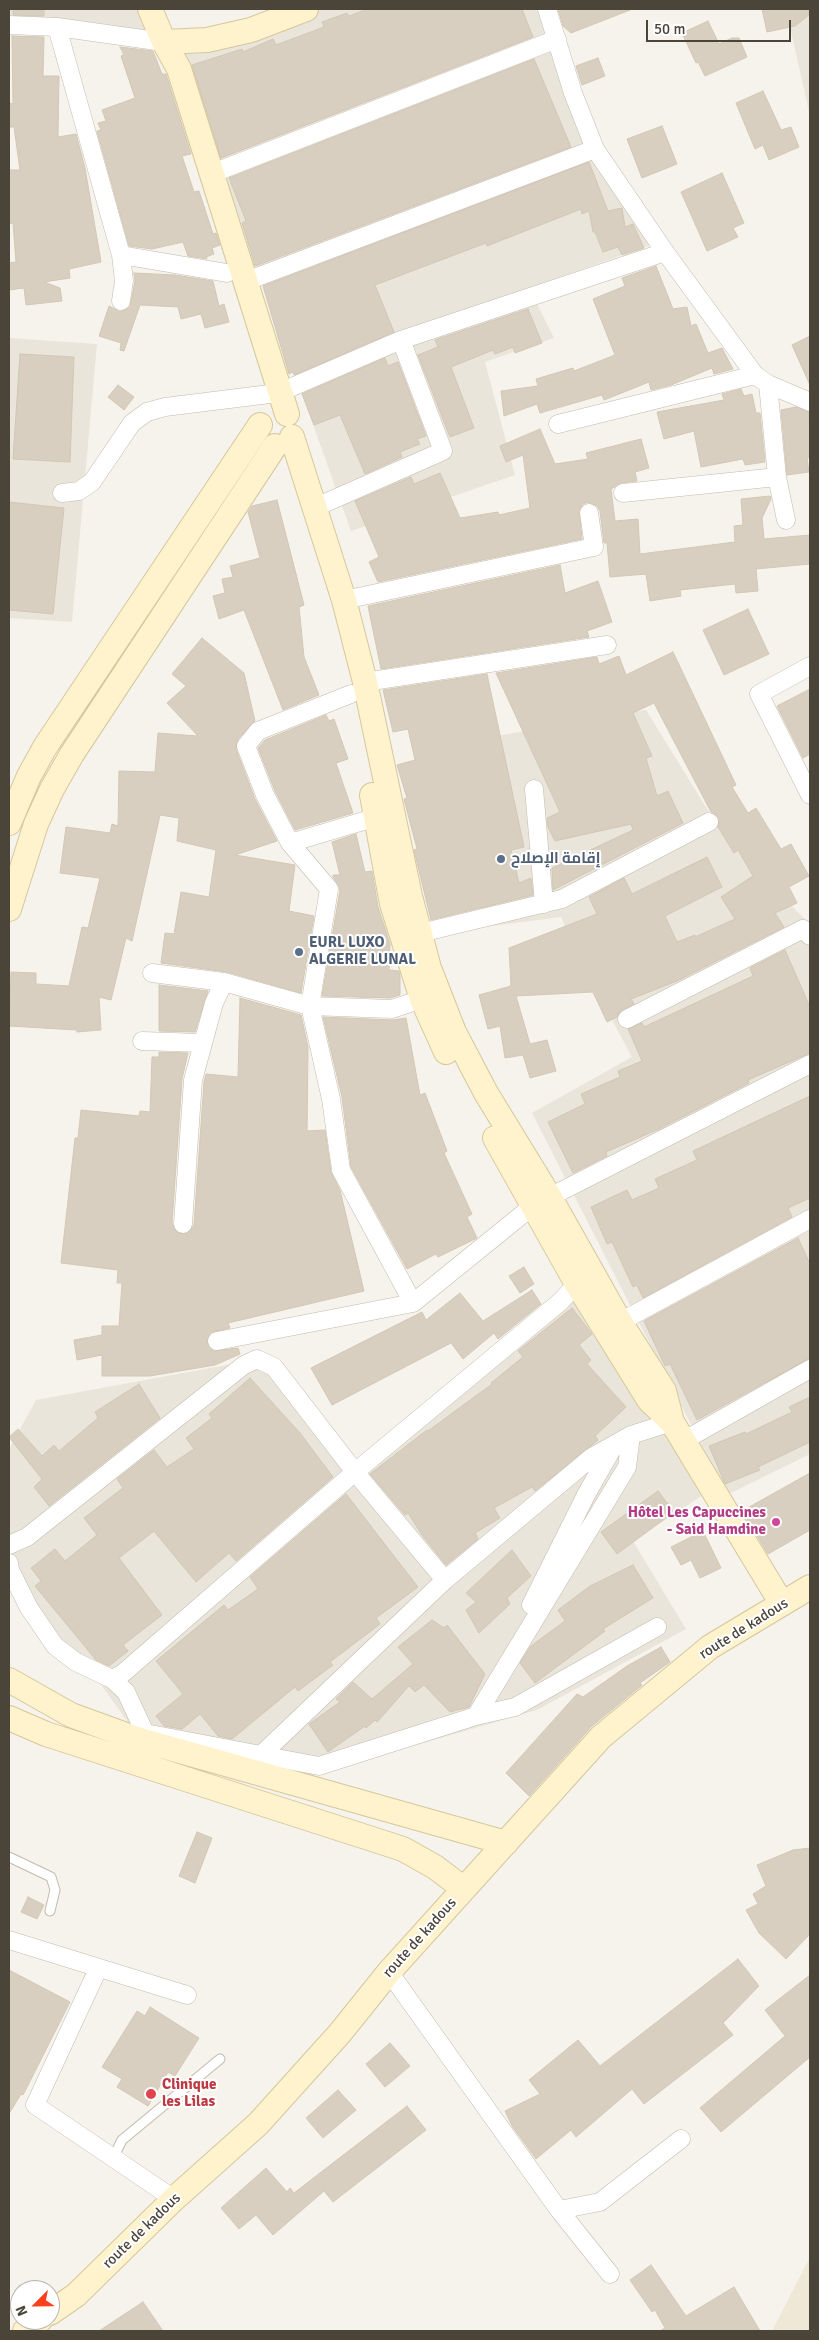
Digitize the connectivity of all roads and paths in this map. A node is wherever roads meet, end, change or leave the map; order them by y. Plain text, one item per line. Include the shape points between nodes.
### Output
1 (150, 9) edge
2 (306, 9) edge
3 (547, 9) edge
4 (9, 26) edge
5 (57, 27) junction
6 (557, 39) junction
7 (164, 42) junction
8 (595, 149) junction
9 (213, 173) junction
10 (665, 252) junction
11 (121, 254) junction
12 (235, 277) junction
13 (121, 301) dead end
14 (401, 340) junction
15 (762, 379) junction
16 (810, 402) edge
17 (272, 408) junction
18 (558, 424) dead end
19 (282, 443) junction
20 (777, 477) junction
21 (62, 493) dead end
22 (622, 493) dead end
23 (316, 508) junction
24 (589, 513) dead end
25 (786, 520) dead end
26 (344, 600) junction
27 (607, 645) dead end
28 (810, 666) edge
29 (358, 688) junction
30 (534, 789) dead end
31 (810, 795) edge
32 (377, 817) junction
33 (709, 822) dead end
34 (9, 823) edge
35 (290, 843) junction
36 (544, 904) junction
37 (9, 909) edge
38 (411, 936) junction
39 (810, 936) edge
40 (152, 974) dead end
41 (224, 982) junction
42 (422, 999) junction
43 (310, 1006) junction
44 (627, 1019) dead end
45 (142, 1040) dead end
46 (202, 1043) junction
47 (810, 1064) edge
48 (541, 1200) junction
49 (810, 1218) edge
50 (183, 1224) dead end
51 (577, 1284) junction
52 (413, 1302) junction
53 (620, 1322) junction
54 (217, 1341) dead end
55 (810, 1369) edge
56 (678, 1431) junction
57 (623, 1438) junction
58 (355, 1472) junction
59 (9, 1545) edge
60 (9, 1563) edge
61 (445, 1580) junction
62 (810, 1587) edge
63 (782, 1604) junction
64 (657, 1627) dead end
65 (112, 1679) junction
66 (9, 1680) edge
67 (476, 1716) junction
68 (9, 1723) edge
69 (261, 1755) junction
70 (506, 1843) junction
71 (9, 1857) edge
72 (464, 1889) junction
73 (50, 1911) dead end
74 (9, 1940) edge
75 (98, 1969) junction
76 (389, 1972) junction
77 (187, 1995) dead end
78 (220, 2059) dead end
79 (681, 2139) dead end
80 (114, 2158) junction
81 (174, 2199) junction
82 (559, 2210) junction
83 (610, 2274) dead end
84 (60, 2306) edge

1 - 7 street
2 - 7 street via 251,30 207,40
3 - 6 street
4 - 5 street
5 - 7 street
5 - 11 street
6 - 8 street
6 - 9 street
7 - 9 street via 180,69
7 - 12 street via 166,73
8 - 10 street
8 - 12 street
9 - 12 street
10 - 14 street
10 - 15 street
11 - 12 street
11 - 13 street via 124,281
12 - 17 street
14 - 17 street
14 - 23 street via 443,451
15 - 16 street
15 - 18 street
15 - 20 street
17 - 19 street via 294,427
17 - 19 street via 260,431 265,441
17 - 21 street via 165,407 147,412 132,423 92,482 79,491
17 - 34 street via 45,747
19 - 23 street
19 - 29 street
19 - 37 street via 72,754 52,789 25,854
20 - 22 street
20 - 25 street
23 - 26 street
24 - 26 street via 594,547
26 - 29 street
27 - 29 street
28 - 31 street via 759,694
29 - 32 street
29 - 35 street via 258,731 246,746 265,794
29 - 38 street via 410,896
30 - 36 street
32 - 35 street
32 - 38 street via 384,865
33 - 36 street via 577,892
35 - 43 street via 329,889
36 - 38 street
38 - 42 street
38 - 48 street via 465,1055
39 - 44 street via 803,929
40 - 41 street
41 - 43 street
41 - 46 street
42 - 43 street via 392,1009
42 - 48 street via 454,1067
43 - 52 street via 331,1099 341,1170
45 - 46 street
46 - 50 street via 193,1080
47 - 48 street
48 - 51 street
48 - 52 street
48 - 53 street
49 - 53 street
51 - 56 street via 649,1400
51 - 58 street via 560,1302
52 - 54 street
53 - 56 street via 664,1391
55 - 56 street
56 - 57 street
56 - 63 street
57 - 61 street via 592,1457
57 - 67 street via 587,1494
58 - 59 street via 274,1367 256,1359 244,1365 27,1537
58 - 61 street
58 - 65 street via 122,1674
60 - 65 street via 28,1608 55,1646 76,1662
61 - 69 street
62 - 63 street, route de kadous
63 - 70 street, route de kadous via 710,1647 601,1737
64 - 67 street via 515,1708
65 - 69 street via 126,1692 145,1733
66 - 70 street via 71,1715 137,1739
67 - 69 street via 319,1766
68 - 72 street via 403,1849
70 - 72 street, route de kadous
71 - 73 lane via 51,1877 55,1890
72 - 76 street, route de kadous
74 - 75 street
75 - 77 street
75 - 80 street via 35,2105
76 - 81 street, route de kadous via 340,2033 258,2124
76 - 82 street
78 - 80 lane via 122,2140
79 - 82 street via 600,2202
80 - 81 street
81 - 84 street, route de kadous
82 - 83 street

